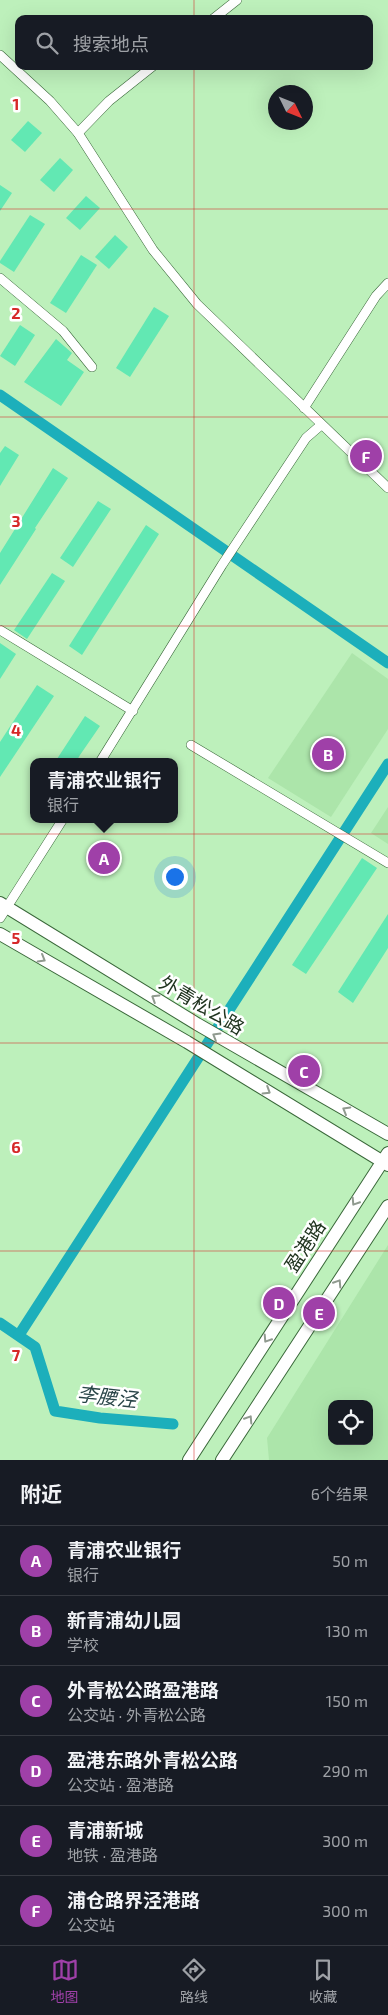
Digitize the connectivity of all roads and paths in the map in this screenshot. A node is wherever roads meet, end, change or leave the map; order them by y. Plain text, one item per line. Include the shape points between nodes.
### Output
1 (237, 0) edge
2 (218, 15) edge
3 (0, 55) edge
4 (15, 69) edge
5 (16, 70) edge
6 (148, 70) edge
7 (78, 133) junction
8 (0, 278) edge
9 (388, 283) edge
10 (92, 367) dead end
11 (304, 408) junction
12 (321, 425) junction
13 (388, 488) edge
14 (0, 630) edge
15 (133, 710) junction
16 (192, 746) dead end
17 (103, 758) edge
18 (60, 823) edge
19 (388, 863) edge
20 (2, 909) edge
21 (0, 934) edge
22 (388, 1134) edge
23 (386, 1160) edge
24 (388, 1206) edge
25 (189, 1460) edge
26 (222, 1460) edge

1 - 2 street
3 - 4 street
5 - 7 street
6 - 7 street via 108,101
7 - 11 street via 129,216 176,280
8 - 10 street via 64,331
9 - 11 street via 376,296
11 - 12 street
12 - 13 street
12 - 15 street via 306,438 222,565
14 - 15 street
15 - 17 street
16 - 19 street
18 - 20 street
22 -> 20 main road, 外青松公路
21 -> 23 main road
23 -> 25 main road, 盈港路
26 -> 24 main road

